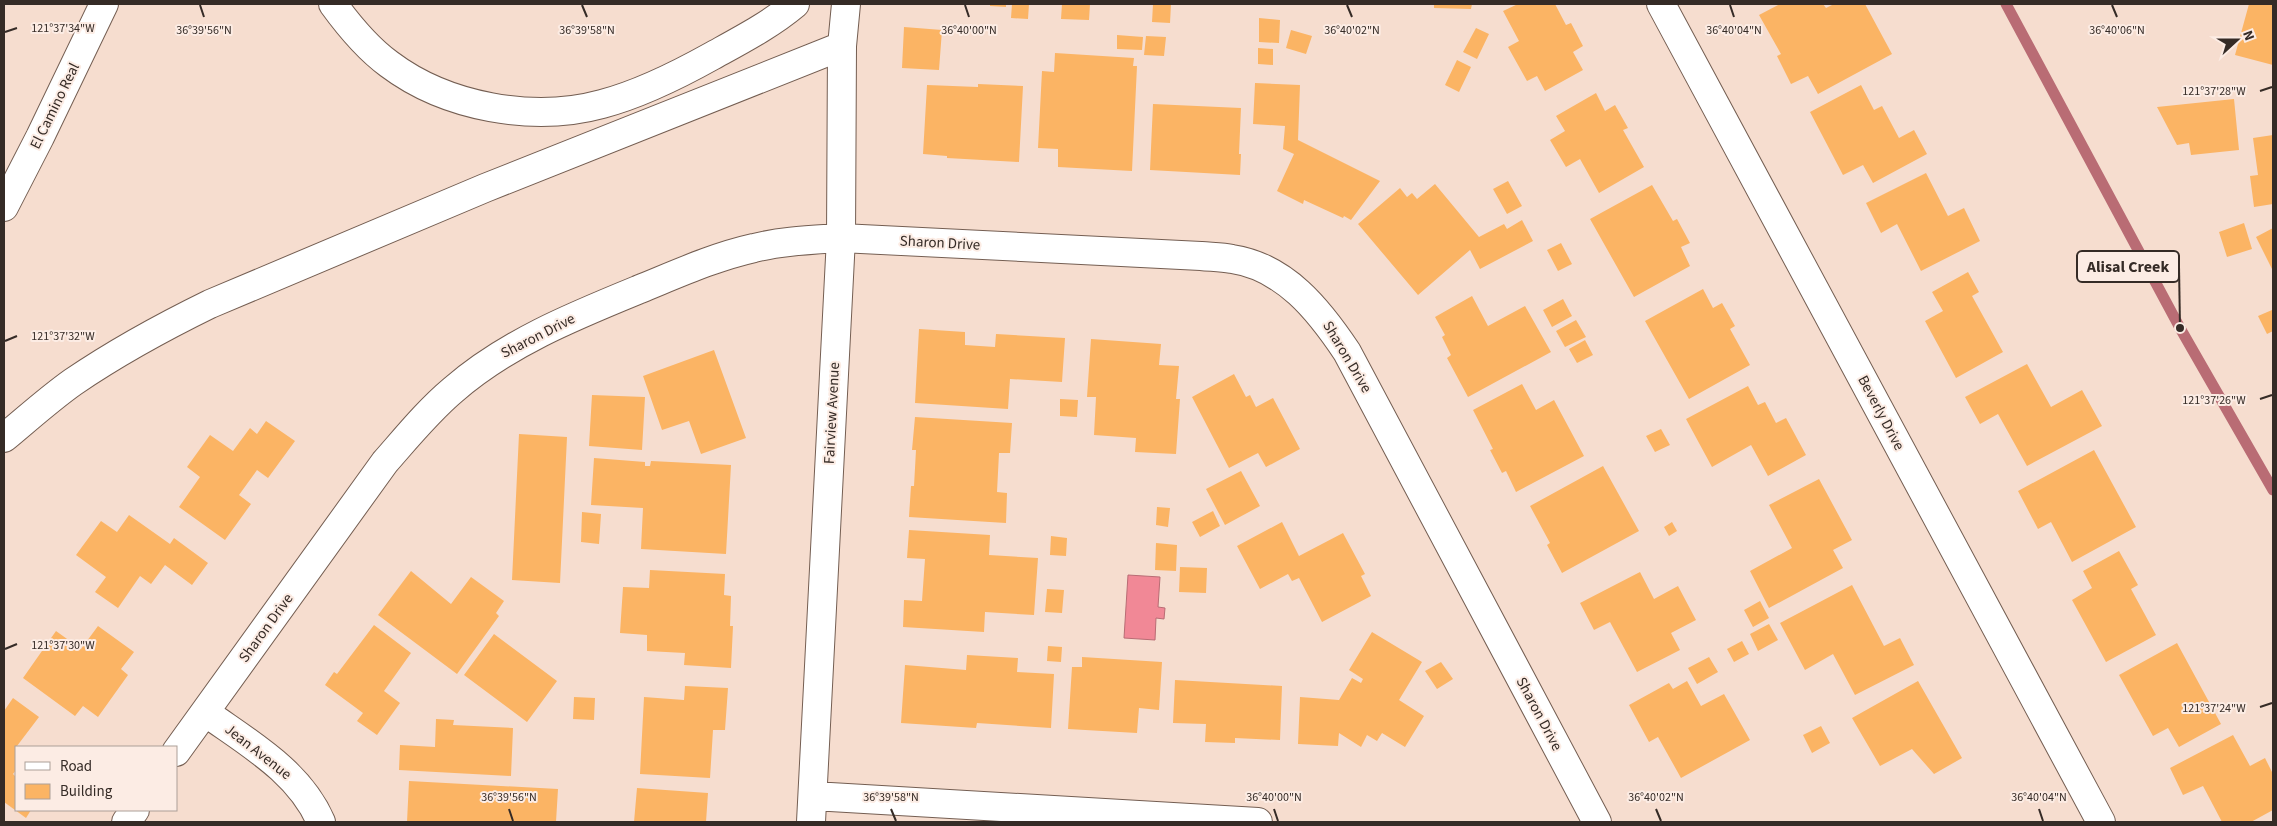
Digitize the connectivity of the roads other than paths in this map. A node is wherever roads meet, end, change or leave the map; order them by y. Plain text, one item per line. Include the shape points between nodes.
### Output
1 (104, 4) edge
2 (333, 4) edge
3 (795, 4) edge
4 (846, 4) edge
5 (1661, 4) edge
6 (842, 46) junction
7 (4, 206) edge
8 (840, 238) junction
9 (4, 438) edge
10 (205, 712) junction
11 (178, 749) edge
12 (813, 796) junction
13 (134, 811) edge
14 (126, 822) edge
15 (320, 822) edge
16 (811, 822) edge
17 (1258, 822) edge
18 (1597, 822) edge
19 (2101, 822) edge

1 - 7 main road, El Camino Real
2 - 3 main road via 369,46 419,82 481,105 549,112 603,104 667,79 759,31
4 - 6 main road, Fairview Avenue
5 - 19 main road, Beverly Drive
6 - 8 main road, Fairview Avenue
6 - 9 main road via 485,188 210,304 107,360
8 - 10 main road, Sharon Drive via 789,242 709,261 551,328 520,343 470,376 434,408 385,462
8 - 12 main road, Fairview Avenue
8 - 18 main road, Sharon Drive via 1225,258 1262,269 1293,287 1321,314 1347,352
10 - 11 main road, Sharon Drive
10 - 15 main road, Jean Avenue via 292,778 315,809
12 - 16 main road, Fairview Avenue
12 - 17 main road
13 - 14 main road

